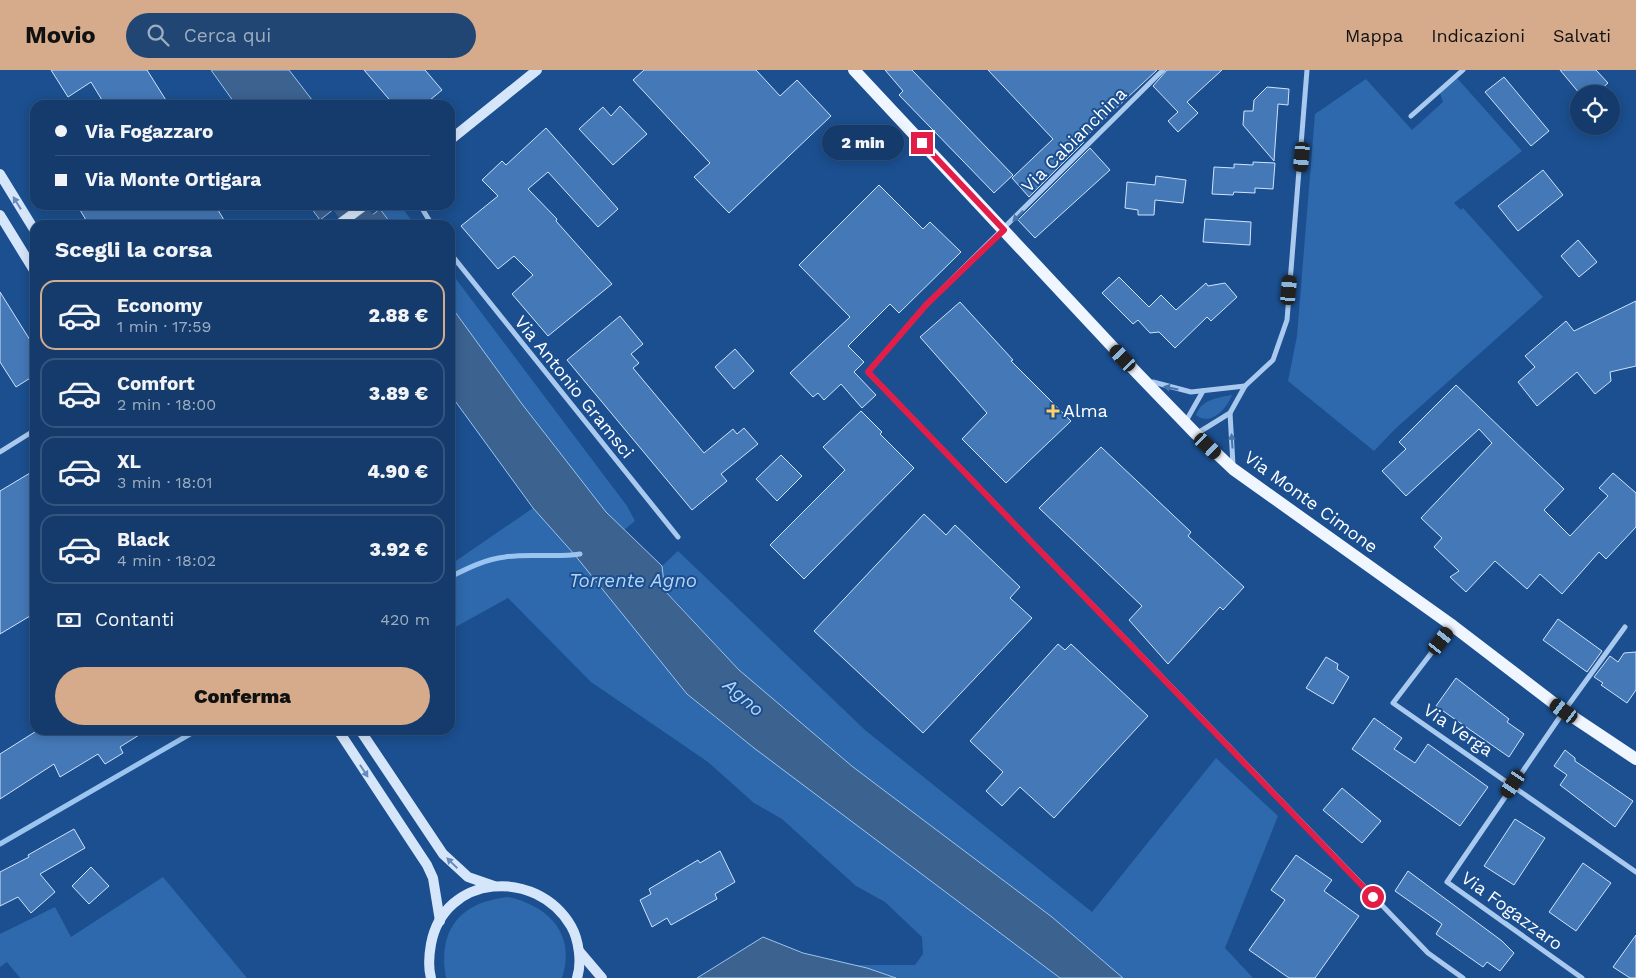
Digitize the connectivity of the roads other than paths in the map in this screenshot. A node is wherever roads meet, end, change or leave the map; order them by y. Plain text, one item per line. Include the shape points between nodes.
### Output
1 (536, 70) edge
2 (854, 70) edge
3 (1163, 70) edge
4 (1307, 70) edge
5 (1463, 70) edge
6 (1411, 116) dead end
7 (455, 136) edge
8 (0, 174) edge
9 (358, 210) edge
10 (0, 215) edge
11 (345, 220) edge
12 (30, 223) edge
13 (1004, 230) junction
14 (455, 260) edge
15 (30, 264) edge
16 (1141, 377) junction
17 (1245, 386) junction
18 (1203, 391) junction
19 (1230, 413) junction
20 (1186, 422) junction
21 (30, 433) edge
22 (1196, 434) junction
23 (0, 452) edge
24 (1233, 469) junction
25 (678, 537) dead end
26 (1453, 626) junction
27 (1625, 627) dead end
28 (1564, 711) junction
29 (341, 735) edge
30 (363, 735) edge
31 (1636, 758) edge
32 (1513, 784) junction
33 (1636, 872) edge
34 (494, 886) junction
35 (440, 921) junction
36 (579, 951) junction
37 (431, 978) edge
38 (577, 978) edge
39 (602, 978) edge
40 (1463, 978) edge
41 (1582, 978) edge

1 - 7 main road
2 - 13 main road, Via Monte Cimone
3 -> 13 street, Via Cabianchina
4 - 17 street via 1287,320 1273,360
5 - 6 street
12 -> 8 main road
9 - 11 main road
10 - 15 main road
13 - 16 main road, Via Monte Cimone
13 - 40 street, Via Cabianchina via 926,305 868,372 1421,946
14 - 25 street, Via Antonio Gramsci
18 -> 16 street via 1191,392 1158,385
16 - 20 main road, Via Monte Cimone
17 - 18 street
17 - 19 street
18 - 20 street
19 - 22 street
24 -> 19 street
20 - 22 main road, Via Monte Cimone
21 - 23 street
22 - 24 main road, Via Monte Cimone
24 - 26 main road, Via Monte Cimone
26 - 28 main road, Via Monte Cimone
26 - 32 street, Via Verga via 1393,703
27 - 28 street
28 - 31 main road, Via Monte Cimone
28 - 32 street
29 -> 35 main road via 427,865 435,886
34 -> 30 main road via 468,877 443,854
32 - 33 street, Via Verga
32 - 41 street, Via Fogazzaro via 1447,882
34 - 35 main road via 473,892 454,904
34 - 36 main road via 514,886 550,900 569,923
35 - 37 main road via 432,937 429,956
36 - 38 main road
36 - 39 main road

